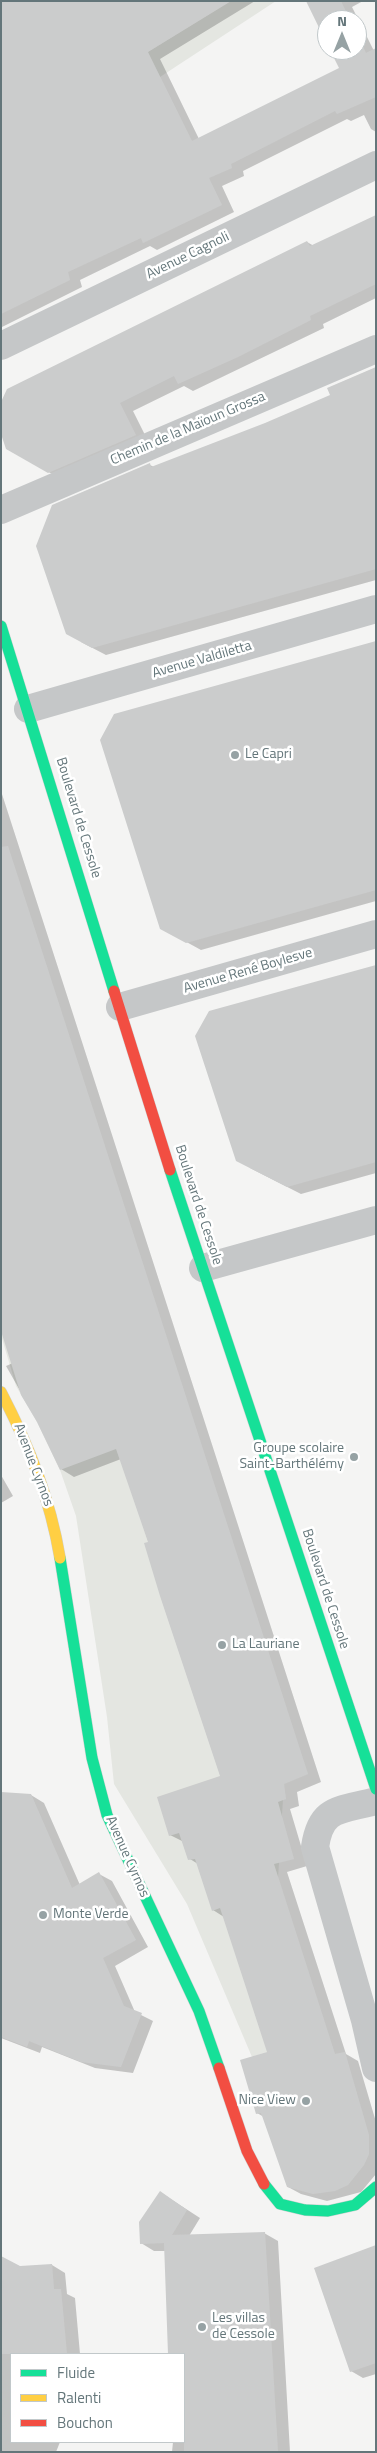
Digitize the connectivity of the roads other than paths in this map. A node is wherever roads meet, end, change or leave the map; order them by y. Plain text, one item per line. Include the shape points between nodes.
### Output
1 (376, 165) edge
2 (1, 346) edge
3 (376, 349) edge
4 (1, 510) edge
5 (376, 609) edge
6 (1, 626) edge
7 (28, 709) junction
8 (376, 934) edge
9 (120, 1007) junction
10 (376, 1220) edge
11 (203, 1268) junction
12 (1, 1392) edge
13 (376, 1789) edge
14 (376, 1801) edge
15 (376, 2068) edge
16 (376, 2187) edge

1 - 2 street, Avenue Cagnoli
3 - 4 street, Chemin de la Maïoun Grossa
5 - 7 street, Avenue Valdiletta
6 - 7 main road, Boulevard de Cessole
7 - 9 main road, Boulevard de Cessole
8 - 9 street, Avenue René Boylesve
9 - 11 main road, Boulevard de Cessole
10 - 11 street
11 - 13 main road, Boulevard de Cessole
12 - 16 main road, Avenue Cyrnos via 25,1439 54,1524 92,1758 107,1815 198,2011 260,2180 280,2204 305,2210 328,2211 355,2205
14 - 15 street via 328,1814 318,1828 315,1847

